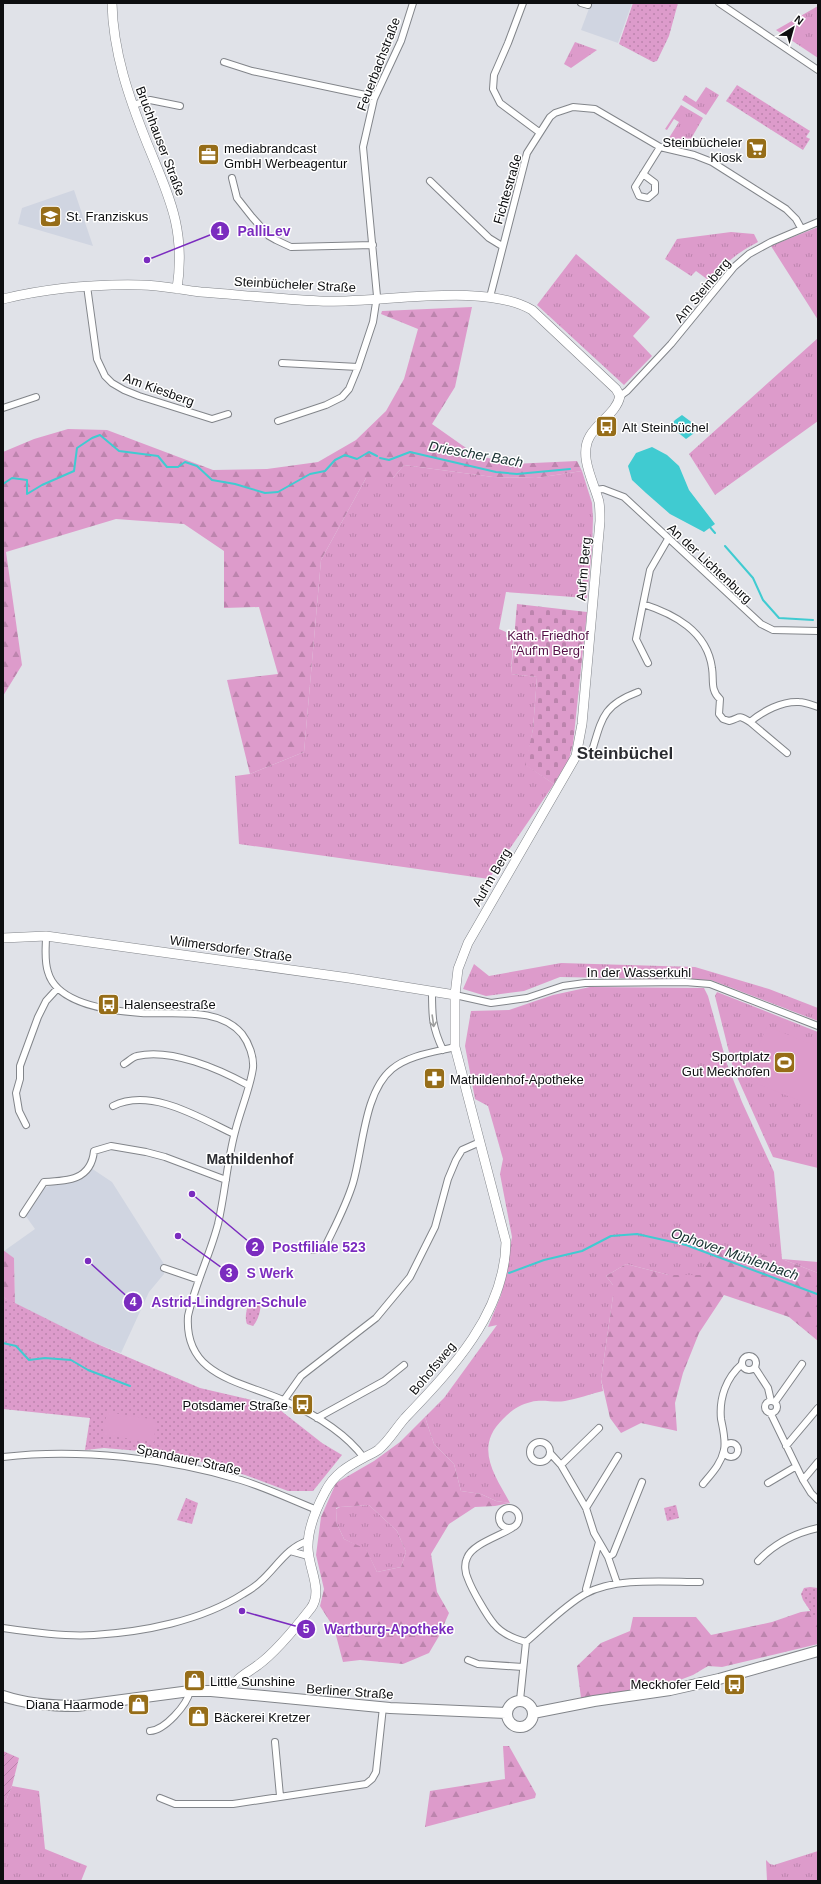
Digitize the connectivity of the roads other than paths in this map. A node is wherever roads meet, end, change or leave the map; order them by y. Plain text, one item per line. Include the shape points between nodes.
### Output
1 (112, 3) edge
2 (413, 3) edge
3 (523, 3) edge
4 (719, 3) edge
5 (224, 62) dead end
6 (818, 70) edge
7 (375, 97) junction
8 (133, 105) junction
9 (180, 106) dead end
10 (539, 132) junction
11 (660, 147) junction
12 (643, 174) dead end
13 (232, 178) dead end
14 (430, 182) dead end
15 (818, 222) edge
16 (801, 228) junction
17 (373, 245) junction
18 (502, 246) junction
19 (87, 286) junction
20 (177, 289) junction
21 (490, 297) junction
22 (3, 299) edge
23 (377, 299) junction
24 (282, 363) dead end
25 (358, 368) junction
26 (620, 396) junction
27 (36, 397) dead end
28 (3, 408) edge
29 (228, 414) dead end
30 (278, 421) dead end
31 (595, 490) junction
32 (668, 539) junction
33 (643, 604) junction
34 (818, 631) edge
35 (648, 663) dead end
36 (638, 692) dead end
37 (818, 707) edge
38 (750, 722) junction
39 (787, 753) dead end
40 (576, 756) junction
41 (46, 936) junction
42 (3, 938) edge
43 (57, 989) junction
44 (432, 991) junction
45 (455, 995) junction
46 (818, 1026) edge
47 (456, 1047) junction
48 (443, 1050) junction
49 (124, 1064) dead end
50 (248, 1085) junction
51 (113, 1106) dead end
52 (26, 1125) dead end
53 (234, 1134) junction
54 (480, 1142) junction
55 (226, 1180) junction
56 (22, 1214) dead end
57 (313, 1250) dead end
58 (164, 1268) dead end
59 (200, 1280) junction
60 (742, 1364) junction
61 (802, 1364) dead end
62 (404, 1365) dead end
63 (754, 1368) junction
64 (284, 1400) junction
65 (773, 1402) junction
66 (818, 1408) edge
67 (771, 1414) junction
68 (317, 1418) junction
69 (599, 1428) dead end
70 (786, 1446) junction
71 (550, 1453) dead end
72 (618, 1456) dead end
73 (3, 1457) edge
74 (364, 1458) junction
75 (818, 1462) edge
76 (561, 1465) junction
77 (796, 1467) junction
78 (803, 1480) junction
79 (642, 1482) dead end
80 (768, 1483) dead end
81 (702, 1484) dead end
82 (818, 1500) edge
83 (586, 1508) junction
84 (317, 1510) junction
85 (512, 1528) dead end
86 (818, 1528) edge
87 (308, 1541) junction
88 (599, 1542) junction
89 (290, 1551) junction
90 (308, 1556) junction
91 (608, 1557) junction
92 (758, 1561) dead end
93 (700, 1582) dead end
94 (617, 1583) junction
95 (587, 1593) junction
96 (3, 1628) edge
97 (526, 1642) junction
98 (818, 1651) edge
99 (468, 1660) dead end
100 (523, 1667) junction
101 (190, 1691) junction
102 (231, 1692) junction
103 (3, 1696) edge
104 (520, 1700) junction
105 (383, 1707) junction
106 (506, 1713) junction
107 (533, 1713) junction
108 (150, 1731) dead end
109 (275, 1742) dead end
110 (280, 1796) junction
111 (160, 1798) dead end

1 - 8 street, Bruchhauser Straße via 120,65
2 - 7 street, Feuerbachstraße via 401,41
3 - 10 street via 494,75 493,89 500,103
4 - 6 street
5 - 7 street via 252,71
7 - 17 street, Feuerbachstraße via 363,147
8 - 9 street via 150,100
8 - 20 street, Bruchhauser Straße via 174,212 181,266
10 - 11 street, Fichtestraße via 555,113 573,107 592,108
10 - 18 street, Fichtestraße via 527,153
11 - 12 street
11 - 16 street, Fichtestraße via 712,162 786,209
13 - 17 street via 237,198 269,236 276,240 291,247
14 - 18 street via 489,238
15 - 16 street, Am Steinberg
16 - 26 street, Am Steinberg via 749,254 734,266 672,344
17 - 23 street, Feuerbachstraße
18 - 21 street, Fichtestraße
19 - 20 street, Steinbücheler Straße via 143,285
19 - 22 street, Steinbücheler Straße via 34,292
19 - 29 street, Am Kiesberg via 97,359 105,376 112,383 139,396 212,419
20 - 23 street, Steinbücheler Straße via 319,301 351,302
21 - 23 street, Steinbücheler Straße
21 - 26 street, Steinbücheler Straße via 521,304 532,310 616,389
23 - 25 street, Feuerbachstraße via 373,322
24 - 25 street
25 - 30 street, Feuerbachstraße via 349,389 342,397
26 - 31 street, Auf'm Berg via 616,405 588,440 587,462
27 - 28 street
31 - 32 street, An der Lichtenburg via 603,489 624,497
31 - 40 street, Auf'm Berg via 600,521 582,724
32 - 33 street via 650,570
32 - 34 street, An der Lichtenburg via 761,624 772,630
33 - 35 street via 636,638
33 - 38 street via 667,612 688,626 701,639 712,667 714,694 720,699 719,714 729,721 742,716
36 - 40 street via 622,698 613,705 600,722 592,751
37 - 38 street via 800,702 788,703 767,710
38 - 39 street
40 - 45 street, Auf'm Berg via 468,943 458,969
41 - 42 street, Wilmersdorfer Straße
41 - 43 street via 46,964
41 - 44 street, Wilmersdorfer Straße
43 - 50 street via 70,998 88,1004 140,1013 206,1016 227,1023 242,1035 251,1051 253,1068
43 - 52 street via 46,1001 38,1017 20,1066 16,1093 19,1111
44 - 45 street, Wilmersdorfer Straße
44 -> 48 street via 434,1032
45 - 46 street, In der Wasserkuhl via 491,1003 520,1000 563,986 585,983 691,982 710,984
45 - 47 street, Bohofsweg
47 - 48 street
47 - 54 street, Bohofsweg
48 - 57 street via 399,1064 383,1078 372,1101 345,1205 325,1247
49 - 50 street via 136,1056 180,1058 211,1067
50 - 53 street
51 - 53 street via 133,1100 164,1104
53 - 55 street
54 - 64 street via 462,1150 456,1160 448,1179 434,1231 410,1277 376,1318 301,1376
54 - 74 street, Bohofsweg via 506,1242 506,1258 496,1296 475,1337 432,1391 384,1445
55 - 56 street via 165,1157 111,1146 94,1151 93,1161 85,1173 76,1178 44,1182
55 - 59 street via 218,1222
58 - 59 street
59 - 64 street via 190,1308 187,1326 190,1343 198,1358 219,1374
60 - 63 street via 748,1370
60 - 63 street via 745,1358 751,1357 756,1361
60 - 81 street via 722,1394 724,1448 715,1469
61 - 65 street
62 - 68 street via 384,1381
63 - 65 street via 768,1388
64 - 68 street
65 - 67 street via 777,1409
65 - 67 street via 766,1404 765,1408
66 - 70 street
67 - 70 street
68 - 74 street via 349,1442
69 - 76 street
70 - 77 street
71 - 76 street
72 - 83 street
73 - 84 street, Spandauer Straße via 89,1455 127,1457 180,1465 242,1480
74 - 84 street, Bohofsweg via 333,1478
75 - 78 street
76 - 83 street
77 - 78 street
77 - 80 street
78 - 82 street
79 - 91 street via 613,1554
83 - 88 street
84 - 87 street, Bohofsweg
85 - 97 street via 471,1551 465,1568 467,1578 494,1625
86 - 92 street via 794,1535
87 - 89 street
87 - 90 street, Bohofsweg
88 - 91 street
88 - 95 street
89 - 90 street
89 - 96 street via 260,1582 241,1595 199,1616 173,1623 93,1636
90 - 102 street, Bohofsweg via 315,1587 313,1604 271,1654 239,1678 231,1687
91 - 94 street
93 - 94 street
94 - 95 street
95 - 97 street
97 - 100 street
98 - 107 main road via 670,1690
99 - 100 street via 478,1664
100 - 104 street
101 - 102 main road, Berliner Straße
101 - 103 main road, Berliner Straße via 71,1706 27,1702
101 - 108 street via 188,1699 164,1726 157,1731
102 - 105 main road, Berliner Straße via 291,1700
104 - 106 main road via 512,1703
104 - 107 main road via 528,1703
105 - 106 main road, Berliner Straße
105 - 110 street via 376,1772 368,1782 337,1790
106 - 107 main road via 510,1723 519,1727 531,1722
109 - 110 street
110 - 111 street via 216,1805 175,1804

